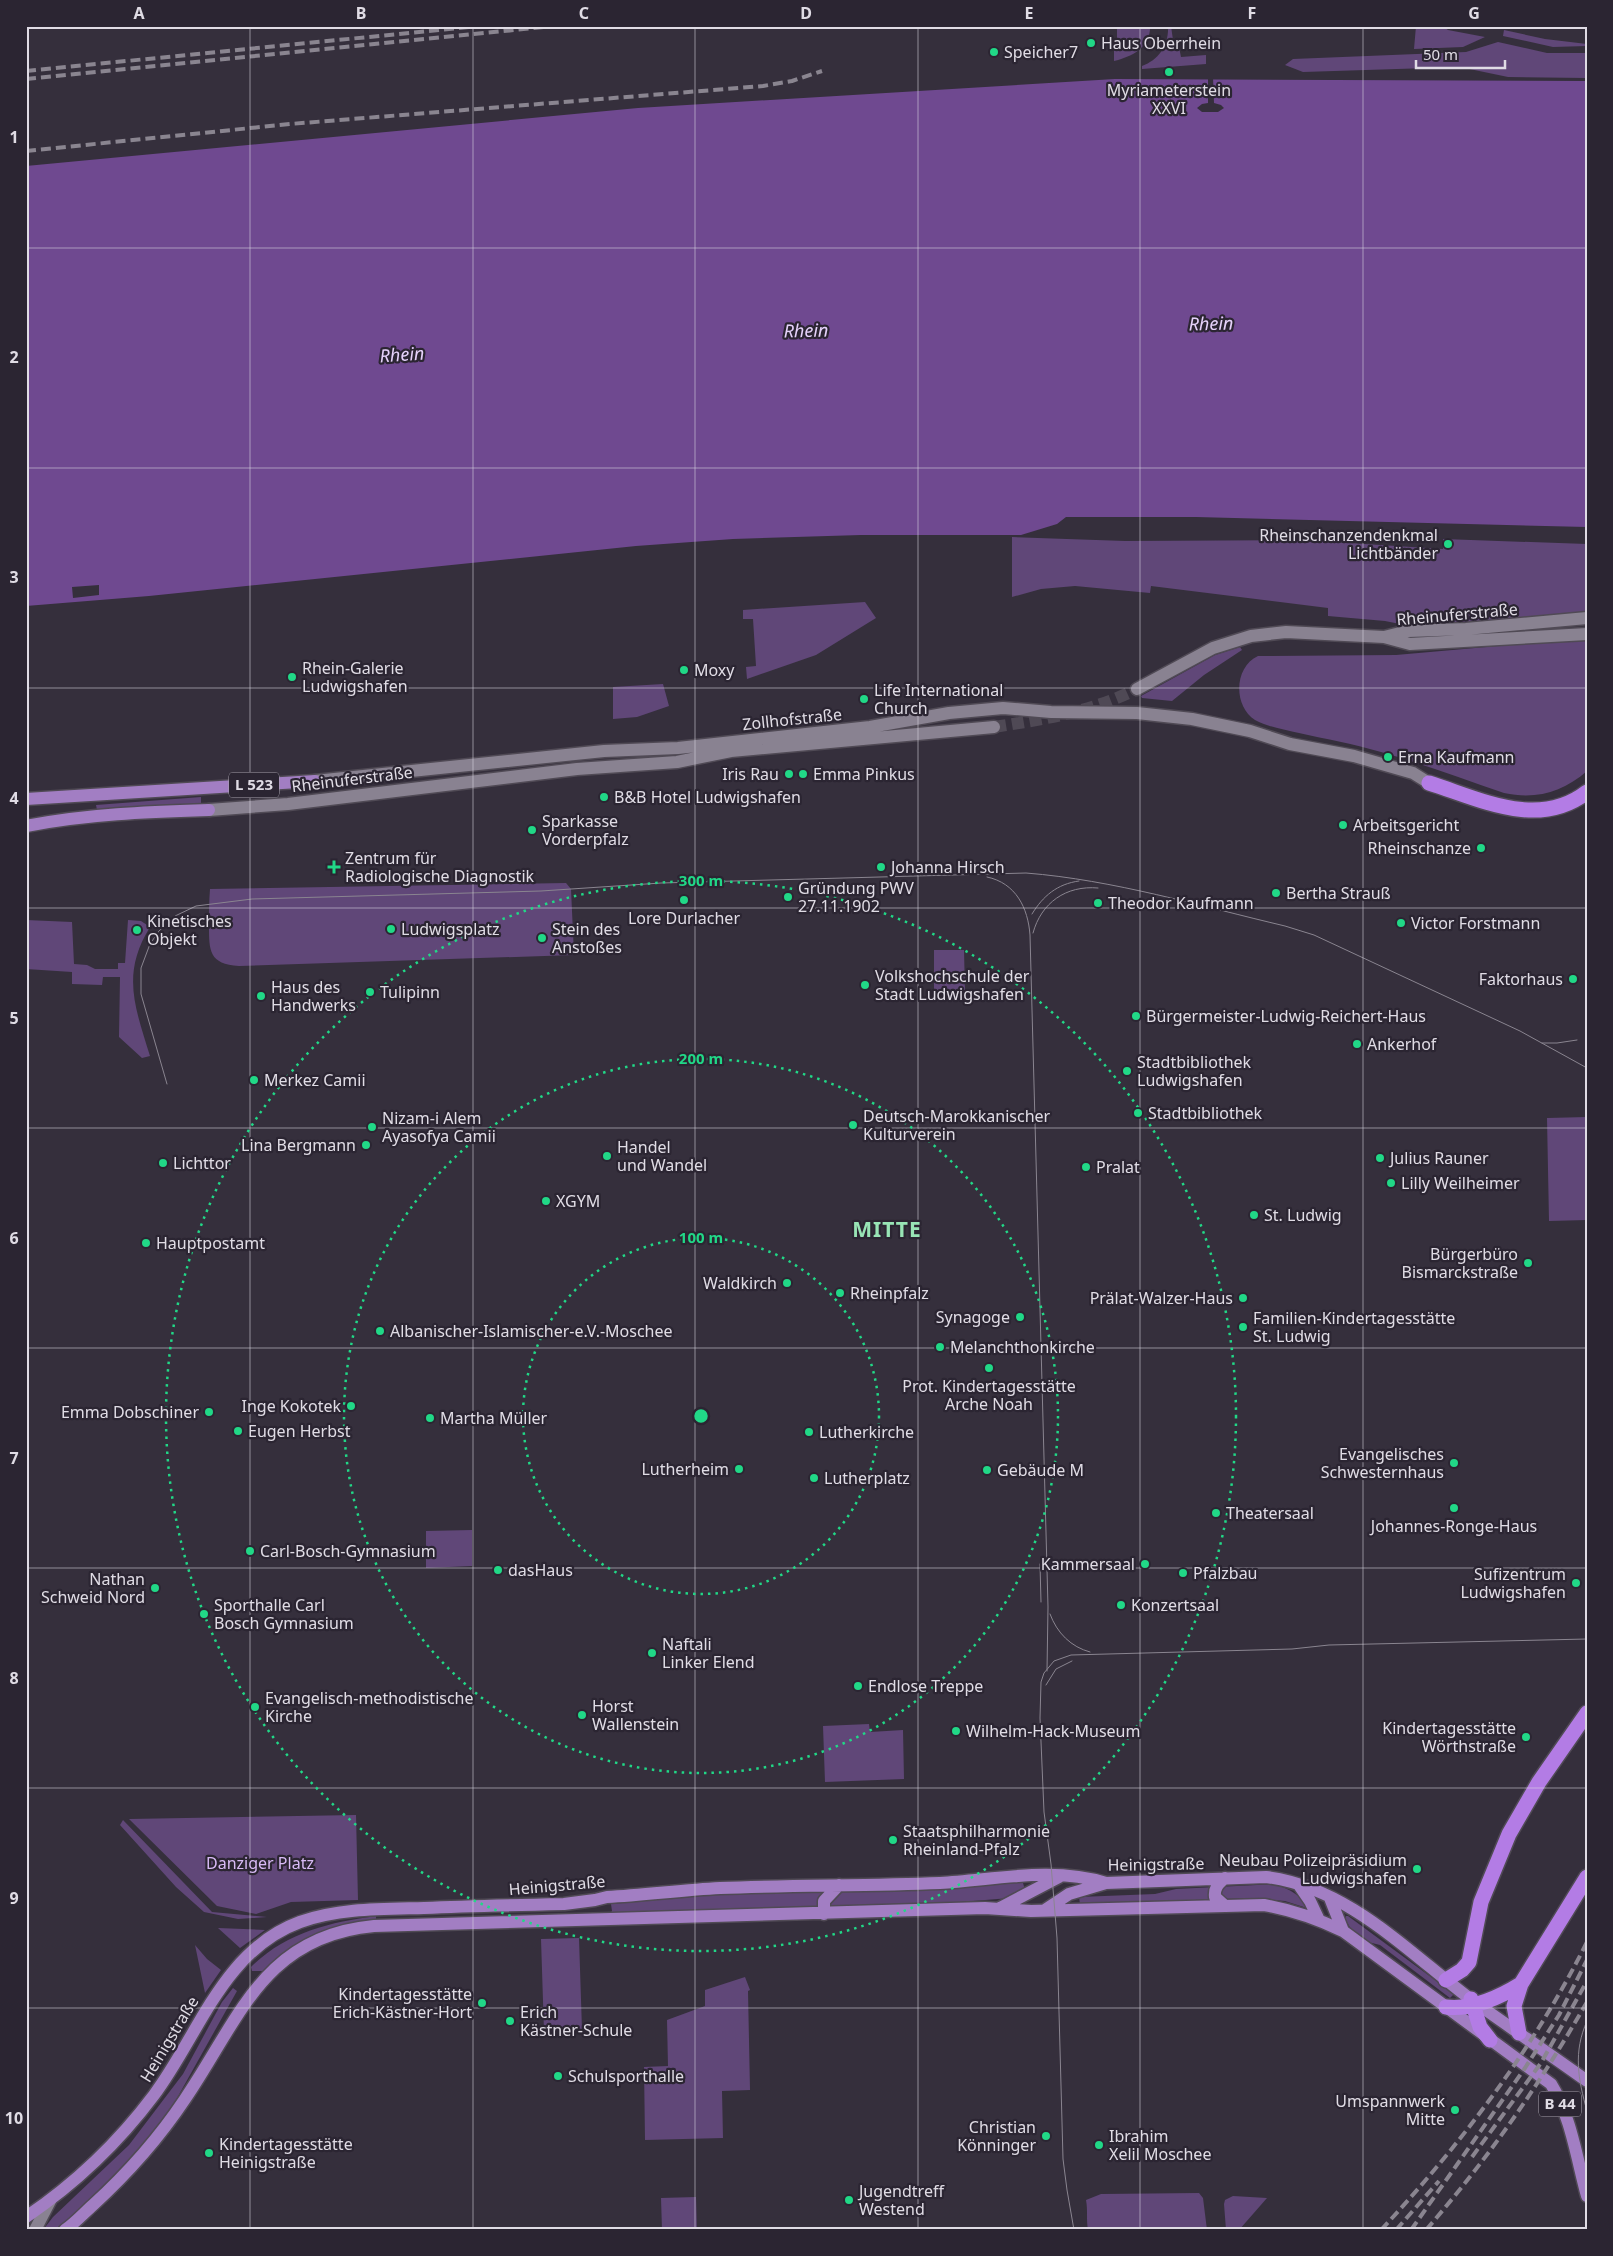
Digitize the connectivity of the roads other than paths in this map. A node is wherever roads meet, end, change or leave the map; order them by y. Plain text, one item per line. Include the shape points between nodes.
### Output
1 (1587, 618) edge
2 (1587, 634) edge
3 (1384, 637) junction
4 (1137, 689) tunnel mouth
5 (994, 727) tunnel mouth
6 (678, 748) junction
7 (731, 751) junction
8 (562, 755) joint
9 (1429, 783) joint
10 (1587, 792) edge
11 (26, 799) edge
12 (26, 826) edge
13 (1587, 1713) edge
14 (1062, 1876) junction
15 (1587, 1877) edge
16 (1224, 1878) junction
17 (1106, 1883) junction
18 (839, 1885) junction
19 (1299, 1885) junction
20 (1330, 1898) junction
21 (1225, 1906) junction
22 (1000, 1908) junction
23 (1045, 1910) junction
24 (824, 1914) junction
25 (1318, 1918) junction
26 (1342, 1931) junction
27 (1446, 1980) junction
28 (1521, 1984) junction
29 (1473, 2002) junction
30 (1446, 2007) junction
31 (1522, 2035) junction
32 (1490, 2040) junction
33 (1587, 2081) edge
34 (1587, 2196) edge
35 (50, 2201) junction
36 (26, 2217) edge
37 (35, 2230) edge
38 (65, 2230) edge

1 - 3 main road, Rheinuferstraße via 1408,631
2 - 3 main road, Rheinuferstraße via 1410,644
3 - 4 main road via 1286,632 1251,636 1213,648
5 - 7 main road, L 523
6 - 7 main road, L 523
6 - 8 main road, Zollhofstraße / L 523
6 - 9 main road, Zollhofstraße / L 523 via 870,727 949,713 1003,708 1163,715 1250,731 1290,744 1354,756 1413,774
7 - 12 main road, Rheinuferstraße / L 523 via 677,762 563,771 288,804 99,815
8 - 11 main road, Rheinuferstraße / L 523 via 315,781
9 - 10 highway via 1500,806 1533,811 1559,807
13 - 27 highway via 1539,1782 1509,1834 1481,1902 1469,1962
14 - 17 main road, Heinigstraße via 1092,1878
14 - 18 main road, Heinigstraße
14 - 22 main road
15 - 28 highway
16 - 17 main road, Heinigstraße
16 - 19 main road, Heinigstraße via 1266,1877
16 - 21 main road, Heinigstraße via 1214,1891 1218,1902
17 - 23 main road via 1069,1894
18 - 24 main road via 824,1901
18 - 35 main road, Heinigstraße via 720,1888 607,1897 564,1904 369,1909 298,1923 267,1939 241,1962 216,1994 173,2067 136,2118 100,2158
19 - 20 main road, Heinigstraße
19 - 25 main road
20 - 26 main road
20 - 27 main road, Heinigstraße via 1359,1913 1403,1944
21 - 23 main road, Heinigstraße
21 - 25 main road, Heinigstraße via 1264,1905
22 - 23 main road, Heinigstraße
22 - 24 main road, Heinigstraße
24 - 38 main road, Heinigstraße via 374,1926 354,1928 323,1938 287,1958 258,1985 242,2004 196,2084 160,2134 118,2182
25 - 26 main road, Heinigstraße
26 - 30 main road, Heinigstraße
27 - 29 main road, Heinigstraße
28 - 29 highway via 1495,1998
28 - 31 highway via 1514,2006
29 - 30 highway via 1457,2008
29 - 31 main road, Heinigstraße
29 - 32 highway via 1480,2027
30 - 32 main road, B 44
31 - 33 main road, B 44
32 - 34 main road, B 44 via 1541,2076 1556,2092
35 - 36 main road, Heinigstraße
35 - 37 main road

